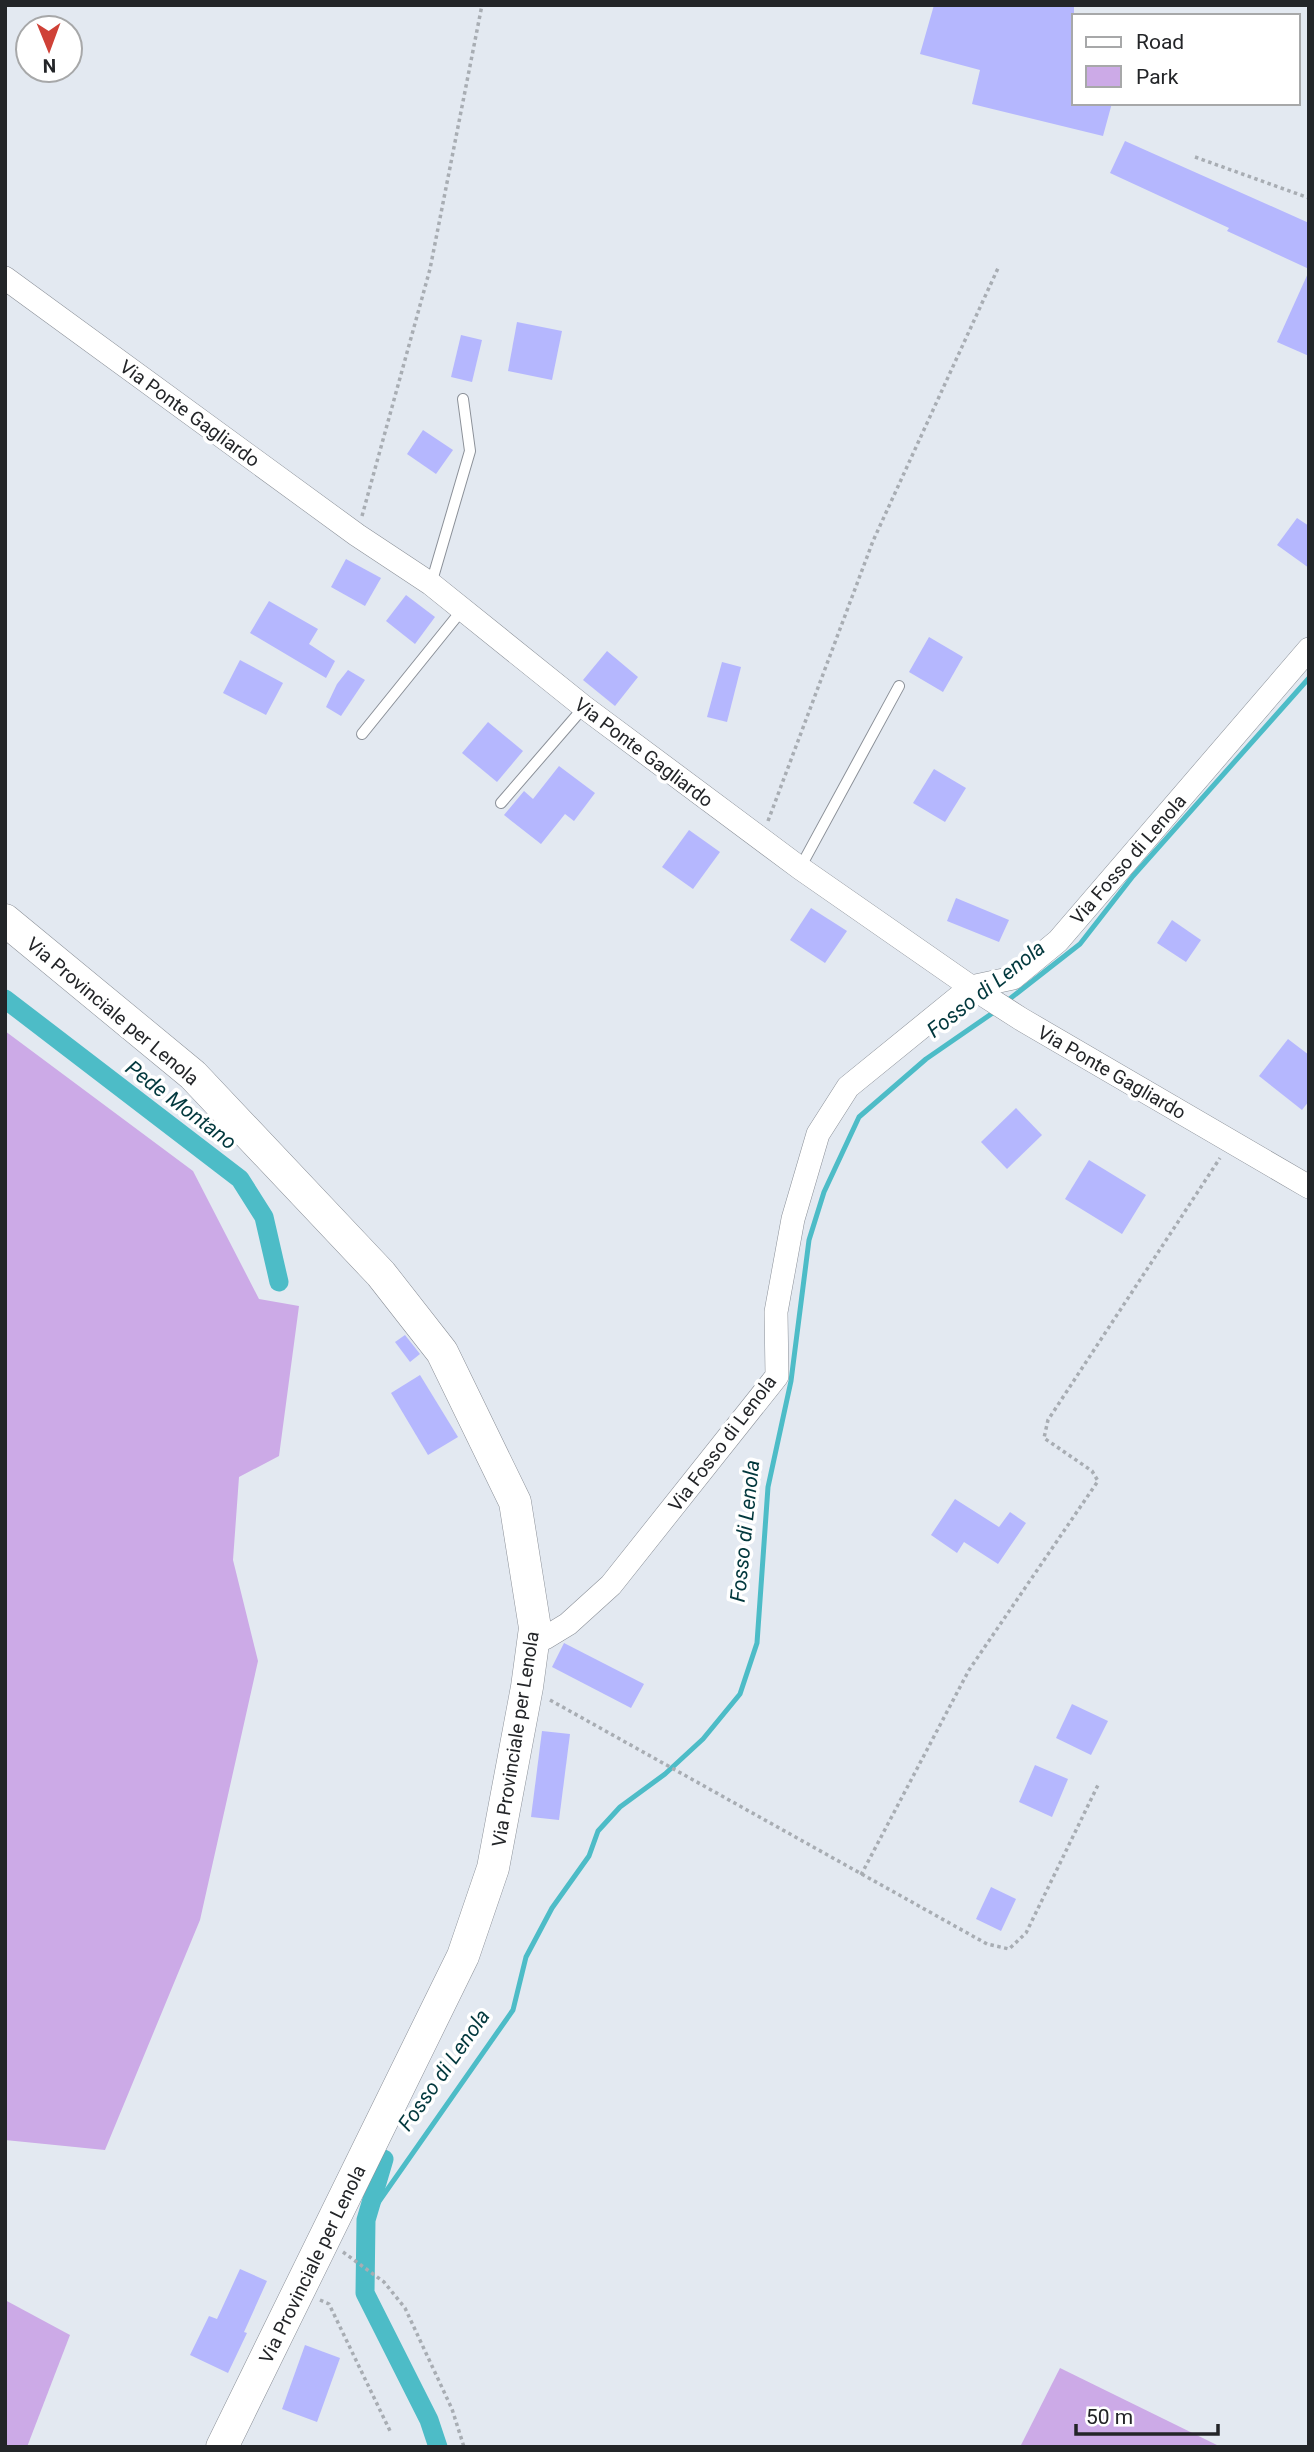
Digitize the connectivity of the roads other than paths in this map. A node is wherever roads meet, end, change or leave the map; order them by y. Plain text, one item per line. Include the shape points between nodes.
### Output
1 (5, 278) edge
2 (463, 399) dead end
3 (430, 584) junction
4 (462, 610) junction
5 (1309, 649) edge
6 (899, 686) dead end
7 (584, 707) junction
8 (362, 734) dead end
9 (501, 803) dead end
10 (800, 868) junction
11 (5, 920) edge
12 (971, 988) junction
13 (1309, 1187) edge
14 (533, 1638) junction
15 (222, 2447) edge

1 - 3 street, Via Ponte Gagliardo
2 - 3 lane via 470,451
3 - 4 street, Via Ponte Gagliardo
4 - 7 street, Via Ponte Gagliardo
4 - 8 lane
5 - 12 street, Via Fosso di Lenola via 1058,941 1013,978
6 - 10 lane
7 - 9 lane
7 - 10 street, Via Ponte Gagliardo
10 - 12 street, Via Ponte Gagliardo
11 - 14 main road, Via Provinciale per Lenola via 192,1075 381,1274 442,1352 515,1502
12 - 13 street, Via Ponte Gagliardo
12 - 14 street, Via Fosso di Lenola via 848,1087 818,1134 793,1219 776,1312 777,1376 611,1585 568,1623 545,1638
14 - 15 main road, Via Provinciale per Lenola via 493,1868 463,1956

